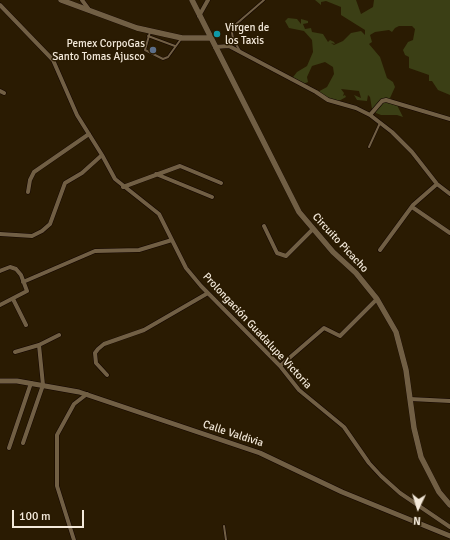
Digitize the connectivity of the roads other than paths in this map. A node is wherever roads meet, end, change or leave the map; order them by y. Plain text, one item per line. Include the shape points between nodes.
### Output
1 (61, 0) edge
2 (82, 0) edge
3 (192, 0) edge
4 (208, 0) edge
5 (264, 0) edge
6 (0, 5) edge
7 (90, 11) junction
8 (199, 16) junction
9 (150, 34) junction
10 (182, 38) junction
11 (210, 38) junction
12 (175, 46) junction
13 (215, 48) junction
14 (241, 52) junction
15 (370, 115) junction
16 (450, 119) edge
17 (380, 123) junction
18 (89, 134) junction
19 (369, 147) dead end
20 (102, 155) junction
21 (156, 174) junction
22 (221, 183) dead end
23 (437, 184) junction
24 (123, 187) junction
25 (28, 192) dead end
26 (450, 194) edge
27 (212, 197) dead end
28 (412, 207) junction
29 (264, 226) dead end
30 (313, 229) junction
31 (450, 233) edge
32 (0, 234) edge
33 (172, 240) junction
34 (380, 250) dead end
35 (0, 272) edge
36 (23, 282) junction
37 (208, 293) junction
38 (13, 299) junction
39 (377, 299) junction
40 (0, 305) edge
41 (26, 325) dead end
42 (59, 335) dead end
43 (39, 345) junction
44 (15, 352) dead end
45 (280, 366) junction
46 (107, 375) dead end
47 (0, 381) edge
48 (31, 383) junction
49 (43, 385) junction
50 (87, 394) junction
51 (410, 399) junction
52 (450, 401) edge
53 (23, 443) dead end
54 (9, 448) dead end
55 (450, 505) edge
56 (224, 526) dead end
57 (450, 527) edge
58 (450, 536) edge
59 (74, 540) edge
60 (226, 540) edge

1 - 7 main road
2 - 7 street
3 - 8 main road, Circuito Picacho
4 - 8 street
5 - 14 lane via 235,25 233,39
6 - 18 street, Prolongación Guadalupe Victoria via 53,60
7 - 9 main road
8 - 11 main road, Circuito Picacho
9 - 10 main road
9 - 12 lane
9 - 12 lane via 145,50 163,59 168,57
10 - 11 main road
10 - 12 lane
11 - 13 main road, Circuito Picacho
13 - 14 street via 229,46
13 - 30 main road, Circuito Picacho via 299,212
14 - 15 street via 328,100
15 - 16 street via 382,101 386,100
15 - 17 street
17 - 19 lane
17 - 23 street via 412,152
18 - 20 street, Prolongación Guadalupe Victoria
18 - 25 street via 34,172
20 - 24 street, Prolongación Guadalupe Victoria via 115,179
20 - 32 street via 82,173 65,183 50,224 42,231 32,236
21 - 22 street via 180,166
21 - 24 street
21 - 27 street
23 - 26 street
23 - 28 street
24 - 33 street, Prolongación Guadalupe Victoria via 159,214
28 - 31 street
28 - 34 street
29 - 30 street via 277,253 286,256
30 - 39 main road, Circuito Picacho via 356,273
33 - 36 street via 139,250 95,251
33 - 37 street, Prolongación Guadalupe Victoria via 186,268
35 - 36 street via 10,267 16,269
36 - 38 street via 27,291
37 - 45 street, Prolongación Guadalupe Victoria
37 - 46 street via 144,330 104,344 95,353 96,363
38 - 40 street
38 - 41 street
39 - 45 street via 340,336 324,328
39 - 51 main road, Circuito Picacho via 396,332 406,370
42 - 43 street
43 - 44 street
43 - 49 street
45 - 57 street, Prolongación Guadalupe Victoria via 299,390 344,427 381,476 400,493
47 - 48 street, Calle Valdivia
48 - 49 street, Calle Valdivia
48 - 54 street
49 - 50 street, Calle Valdivia
49 - 53 street
50 - 58 street, Calle Valdivia via 269,456 342,492
50 - 59 street via 74,404 57,436 57,486
51 - 52 street
51 - 55 main road, Circuito Picacho via 421,457 439,492
56 - 60 lane

